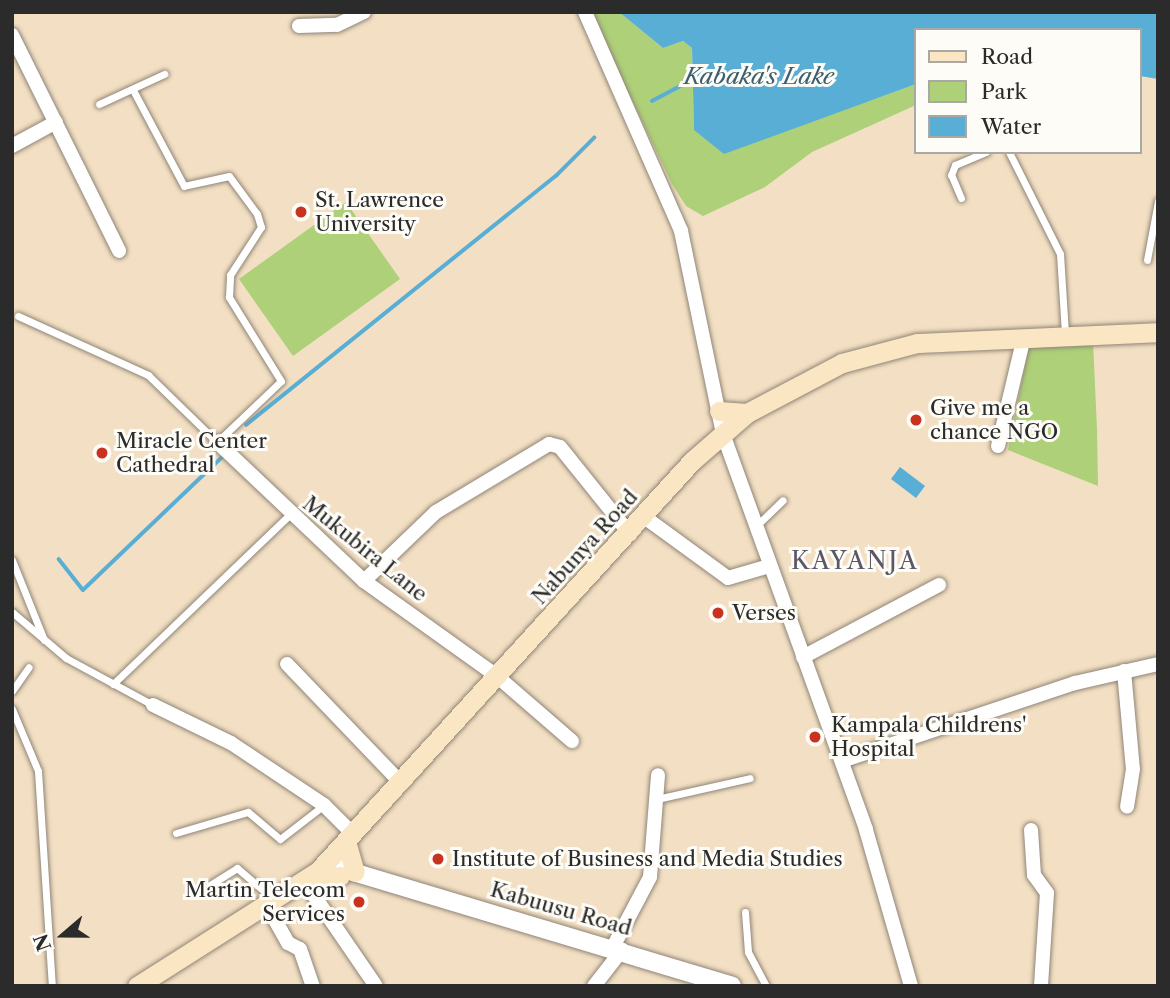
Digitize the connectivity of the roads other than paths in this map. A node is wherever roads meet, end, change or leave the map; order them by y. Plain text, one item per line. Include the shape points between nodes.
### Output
1 (364, 12) edge
2 (585, 12) edge
3 (299, 26) dead end
4 (12, 35) edge
5 (164, 74) dead end
6 (134, 92) junction
7 (99, 104) dead end
8 (56, 121) junction
9 (12, 146) edge
10 (981, 154) edge
11 (1010, 154) edge
12 (961, 198) dead end
13 (1158, 201) edge
14 (120, 251) dead end
15 (1147, 260) dead end
16 (18, 316) dead end
17 (1158, 331) edge
18 (1065, 335) junction
19 (1024, 337) junction
20 (719, 411) junction
21 (747, 414) junction
22 (723, 434) junction
23 (217, 442) junction
24 (998, 446) dead end
25 (783, 500) dead end
26 (289, 515) junction
27 (643, 516) junction
28 (756, 526) junction
29 (630, 534) junction
30 (12, 560) edge
31 (769, 566) junction
32 (363, 581) junction
33 (939, 585) dead end
34 (12, 612) edge
35 (45, 641) junction
36 (803, 657) junction
37 (286, 664) dead end
38 (1158, 664) edge
39 (29, 667) dead end
40 (1124, 671) junction
41 (498, 677) junction
42 (113, 684) junction
43 (12, 691) edge
44 (152, 705) joint
45 (12, 709) edge
46 (572, 741) dead end
47 (842, 761) junction
48 (658, 775) dead end
49 (750, 778) dead end
50 (402, 783) junction
51 (657, 799) junction
52 (324, 806) junction
53 (1126, 807) dead end
54 (1031, 830) dead end
55 (176, 833) dead end
56 (349, 837) junction
57 (325, 874) junction
58 (210, 885) dead end
59 (269, 900) junction
60 (744, 912) dead end
61 (617, 949) junction
62 (147, 983) edge
63 (52, 986) edge
64 (313, 986) edge
65 (376, 986) edge
66 (594, 986) edge
67 (732, 986) edge
68 (766, 986) edge
69 (911, 986) edge
70 (1041, 986) edge

1 - 3 street via 337,26
2 - 20 street via 681,231
4 - 8 street
5 - 6 lane
6 - 7 lane
6 - 23 lane via 184,186 229,176 261,227 230,275 229,297 281,381
8 - 9 street
8 - 14 street
10 - 12 lane via 955,165 951,175
11 - 18 lane via 1060,254
13 - 15 lane
16 - 23 lane via 148,375
17 - 18 main road, Nabunya Road
18 - 19 main road, Nabunya Road
19 - 21 main road, Nabunya Road via 951,338 886,349 810,377
19 - 24 street
20 - 21 main road
20 - 22 street
21 - 22 main road, Nabunya Road
22 - 27 main road, Nabunya Road
22 - 28 street
23 - 26 street, Mukubira Lane
25 - 28 lane
26 - 32 street, Mukubira Lane
26 - 42 lane
27 - 29 main road, Nabunya Road
27 - 31 street via 691,555 735,573
28 - 31 street
29 - 32 street via 560,447 549,444 436,512
29 - 41 main road, Nabunya Road
30 - 35 lane
31 - 36 street
32 - 41 street, Mukubira Lane
33 - 36 street
34 - 35 lane
35 - 42 lane
36 - 47 street
37 - 50 street
38 - 40 street
39 - 43 lane
40 - 47 street
40 - 53 street via 1133,769
41 - 46 street, Mukubira Lane
41 - 50 main road, Nabunya Road
42 - 44 lane
44 - 52 street via 231,743
45 - 63 lane via 38,771
47 - 69 street
48 - 51 street
49 - 51 lane
50 - 56 main road, Nabunya Road
51 - 61 street via 650,877
52 - 55 lane via 280,839 248,812
52 - 56 street
54 - 70 street via 1034,875 1047,892
56 - 57 main road, Nabunya Road
56 - 57 main road
57 - 59 main road, Nabunya Road
57 - 61 street, Kabuusu Road via 376,880
57 - 65 street
58 - 59 lane via 236,868
59 - 62 main road, Nabunya Road
59 - 64 street via 288,943 300,949
60 - 68 lane via 748,952
61 - 66 street
61 - 67 street, Kabuusu Road

